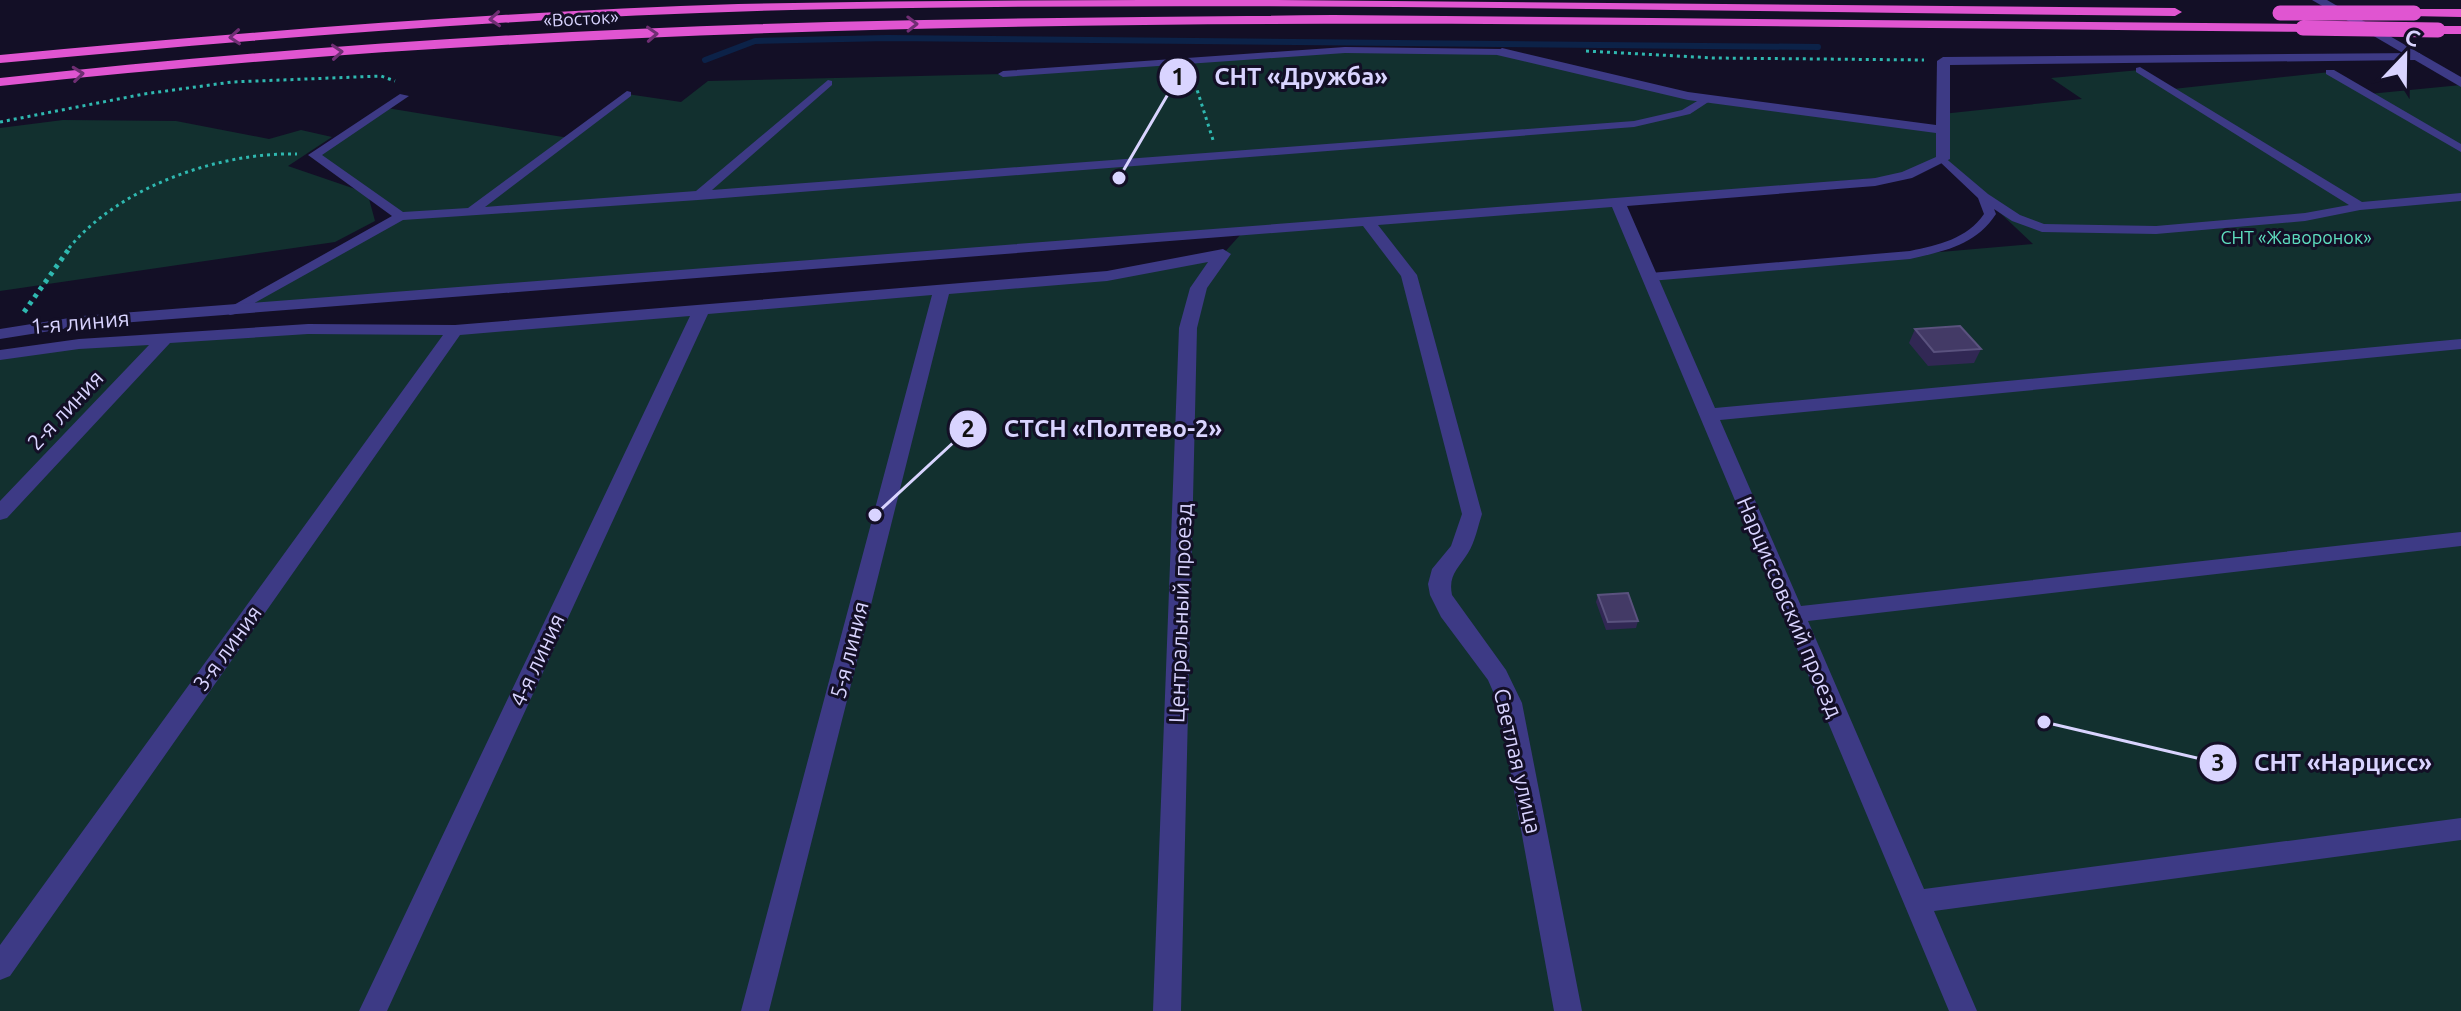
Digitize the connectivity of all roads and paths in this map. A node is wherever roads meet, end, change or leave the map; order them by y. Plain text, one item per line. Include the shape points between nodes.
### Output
1 (2318, 0) edge
2 (2461, 13) edge
3 (2461, 30) edge
4 (1583, 51) dead end
5 (1502, 52) joint
6 (2415, 56) junction
7 (0, 59) edge
8 (1188, 61) junction
9 (1943, 61) junction
10 (2140, 70) dead end
11 (2330, 72) dead end
12 (1003, 74) dead end
13 (0, 82) edge
14 (828, 83) dead end
15 (2461, 83) edge
16 (627, 94) dead end
17 (404, 96) joint
18 (1708, 99) junction
19 (0, 122) edge
20 (1943, 130) junction
21 (2461, 149) edge
22 (314, 155) junction
23 (1218, 156) junction
24 (1943, 159) junction
25 (698, 196) junction
26 (1984, 197) junction
27 (2461, 197) edge
28 (1618, 202) junction
29 (2360, 206) junction
30 (471, 212) junction
31 (400, 216) junction
32 (1368, 223) junction
33 (1241, 233) junction
34 (1223, 254) junction
35 (1650, 277) junction
36 (942, 288) junction
37 (702, 309) junction
38 (230, 311) junction
39 (455, 330) junction
40 (5, 333) edge
41 (164, 339) junction
42 (2461, 344) edge
43 (0, 355) edge
44 (1708, 415) junction
45 (0, 513) edge
46 (2461, 539) edge
47 (1794, 615) junction
48 (2461, 829) edge
49 (1916, 902) junction
50 (0, 967) edge
51 (373, 1011) edge
52 (755, 1011) edge
53 (1167, 1011) edge
54 (1568, 1011) edge
55 (1963, 1011) edge

1 - 6 street
2 -> 7 highway, «Восток», bridge via 1138,2 837,5 515,18 213,38
13 -> 3 highway, «Восток», bridge via 453,44 843,26 1333,19
4 - 9 path
5 - 8 lane via 1345,50
5 - 18 street
6 - 9 street
6 - 15 street
8 - 12 lane
8 - 23 path
9 - 20 street
10 - 29 lane
11 - 21 lane
14 - 25 lane
16 - 30 lane
17 - 19 path via 407,86 381,76 232,82
17 - 22 lane
18 - 20 street
18 - 23 lane via 1686,112 1634,124
20 - 24 street
22 - 31 lane
22 - 40 path via 267,151 226,160 165,181 98,217
23 - 25 lane
24 - 26 lane
24 - 28 street via 1875,182
25 - 30 lane
26 - 29 lane via 2029,224 2054,229 2212,227
26 - 35 lane via 1990,214 1983,227 1943,248
27 - 29 lane
28 - 32 street
28 - 35 street, Нарциссовский проезд
30 - 31 lane
31 - 38 lane
32 - 33 street
32 - 54 street, Светлая улица via 1409,275 1472,514 1460,549 1443,569 1441,595 1498,676 1510,703
33 - 34 street, Центральный проезд
33 - 38 street
34 - 36 street, 1-я линия via 1107,276
34 - 53 street, Центральный проезд via 1192,297 1188,328
35 - 44 street, Нарциссовский проезд
36 - 37 street, 1-я линия
36 - 52 street, 5-я линия
37 - 39 street, 1-я линия
37 - 51 street, 4-я линия
38 - 40 street via 82,321
39 - 41 street, 1-я линия via 308,329
39 - 50 street, 3-я линия
41 - 43 street, 1-я линия
41 - 45 street, 2-я линия
42 - 44 street
44 - 47 street, Нарциссовский проезд
46 - 47 street
47 - 49 street, Нарциссовский проезд
48 - 49 street
49 - 55 street, Нарциссовский проезд

